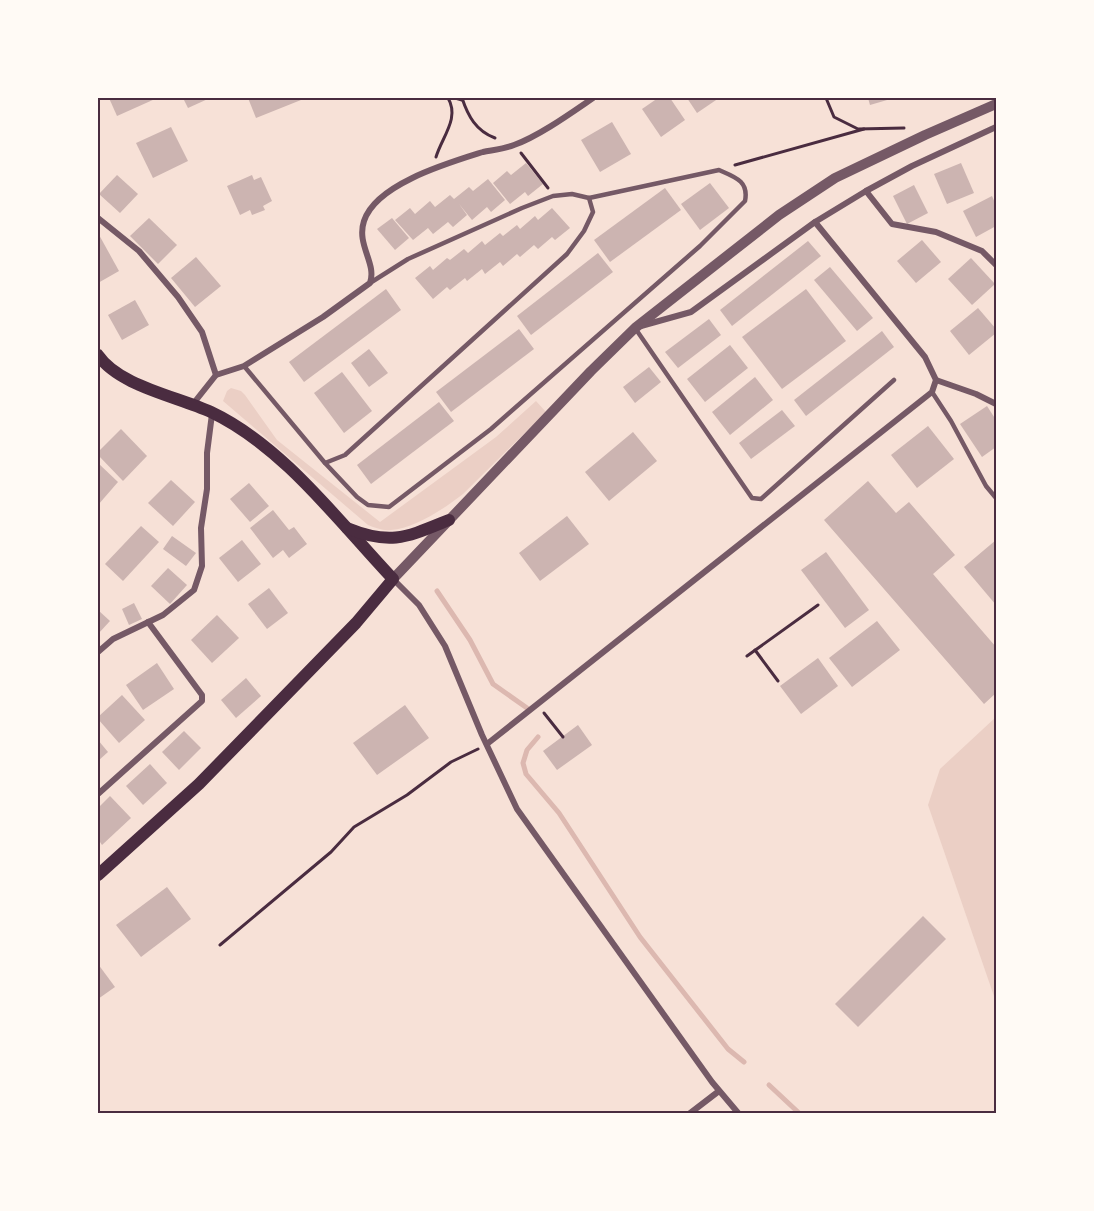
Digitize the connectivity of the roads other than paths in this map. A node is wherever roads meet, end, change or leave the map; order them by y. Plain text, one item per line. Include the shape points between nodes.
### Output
1 (593, 98) edge
2 (996, 104) edge
3 (996, 127) edge
4 (866, 191) junction
5 (589, 198) junction
6 (98, 218) edge
7 (815, 222) junction
8 (996, 265) edge
9 (370, 283) junction
10 (635, 328) junction
11 (100, 364) edge
12 (244, 366) junction
13 (216, 375) junction
14 (894, 380) dead end
15 (936, 380) junction
16 (932, 392) junction
17 (193, 404) junction
18 (996, 404) edge
19 (213, 413) junction
20 (325, 463) junction
21 (996, 498) edge
22 (449, 520) junction
23 (344, 526) junction
24 (393, 579) junction
25 (148, 622) junction
26 (98, 652) edge
27 (487, 744) junction
28 (98, 794) edge
29 (98, 875) edge
30 (719, 1091) junction
31 (689, 1113) edge
32 (739, 1113) edge

1 - 9 street via 515,145 432,170 383,194 368,212 362,231 373,276
2 - 10 street via 836,178 779,215
3 - 4 street
4 - 7 street
4 - 8 street via 892,224 936,232 982,251
5 - 9 lane via 572,194 553,196 522,208 408,259
5 - 20 lane via 593,212 567,254 345,455
5 - 20 lane via 719,170 738,178 746,194 745,201 691,254 491,429 389,507 369,505 357,497
6 - 13 street via 139,251 178,297 202,332
7 - 10 street via 691,312
7 - 15 street via 925,357
9 - 12 street
10 - 14 lane via 752,498 761,499
10 - 22 street
11 - 17 main road via 128,380
12 - 13 street
12 - 20 lane
13 - 17 street
15 - 16 street
15 - 18 street
16 - 21 lane
16 - 27 street
17 - 19 main road
19 - 23 main road via 276,457
19 - 25 street via 201,528 202,566 194,590
22 - 23 main road via 402,537 384,539
22 - 24 street
23 - 24 main road
24 - 27 street via 419,605 445,646
24 - 29 main road via 199,784
25 - 26 street via 113,639
25 - 28 street via 202,695 202,701
27 - 30 street via 517,809
30 - 31 street
30 - 32 street

